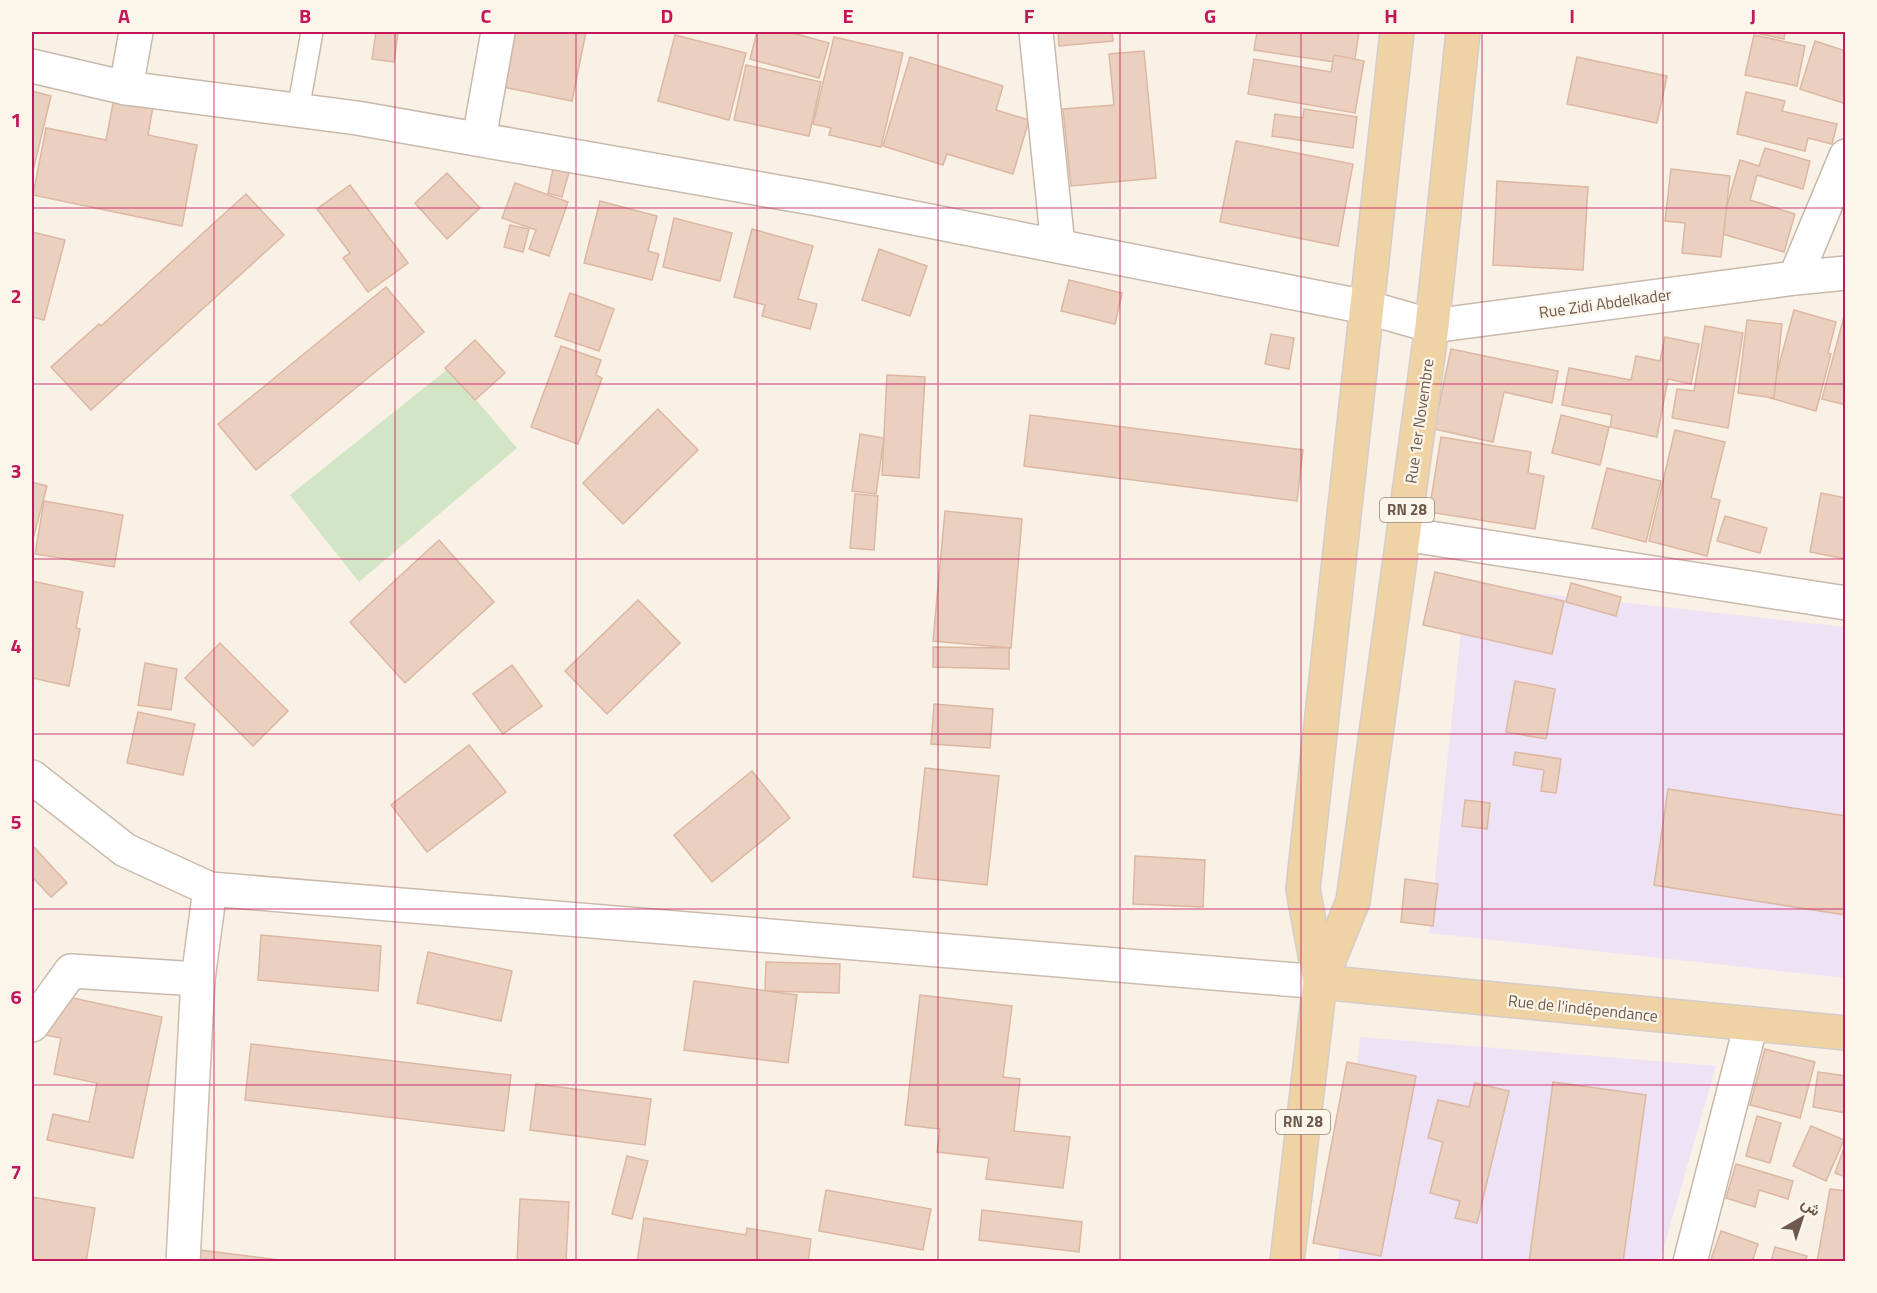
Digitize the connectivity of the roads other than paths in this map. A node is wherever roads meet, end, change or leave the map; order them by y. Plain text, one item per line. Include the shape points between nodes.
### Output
1 (135, 32) edge
2 (312, 32) edge
3 (498, 32) edge
4 (1036, 32) edge
5 (1396, 32) edge
6 (1463, 32) edge
7 (32, 66) edge
8 (126, 88) junction
9 (298, 110) junction
10 (478, 139) junction
11 (1845, 156) edge
12 (1058, 246) junction
13 (1845, 273) edge
14 (1795, 278) junction
15 (1366, 307) junction
16 (1432, 326) junction
17 (1404, 534) junction
18 (1845, 603) edge
19 (32, 777) edge
20 (210, 890) junction
21 (198, 979) junction
22 (1320, 982) junction
23 (1751, 1024) junction
24 (32, 1025) edge
25 (1845, 1033) edge
26 (183, 1262) edge
27 (1287, 1262) edge
28 (1690, 1262) edge

1 - 8 street
2 - 9 lane
3 - 10 street
4 - 12 street
5 - 15 main road, RN 28
6 - 16 main road, Rue 1er Novembre / RN 28
7 - 8 street, Rue Zidi Abdelkader
8 - 9 street, Rue Zidi Abdelkader
9 - 10 street, Rue Zidi Abdelkader
10 - 12 street, Rue Zidi Abdelkader
11 - 14 street
12 - 15 street, Rue Zidi Abdelkader
13 - 14 street, Rue Zidi Abdelkader
14 - 16 street, Rue Zidi Abdelkader
15 - 16 street, Rue Zidi Abdelkader
15 - 22 main road, RN 28 via 1303,889
16 - 17 main road, Rue 1er Novembre / RN 28
17 - 18 street
17 - 22 main road, Rue 1er Novembre / RN 28 via 1353,901
19 - 20 street via 126,850
20 - 21 street
20 - 22 street
21 - 24 street via 71,971
21 - 26 street
22 - 23 main road, Rue de l'indépendance
22 - 27 main road, RN 28
23 - 25 main road, Rue de l'indépendance
23 - 28 street

